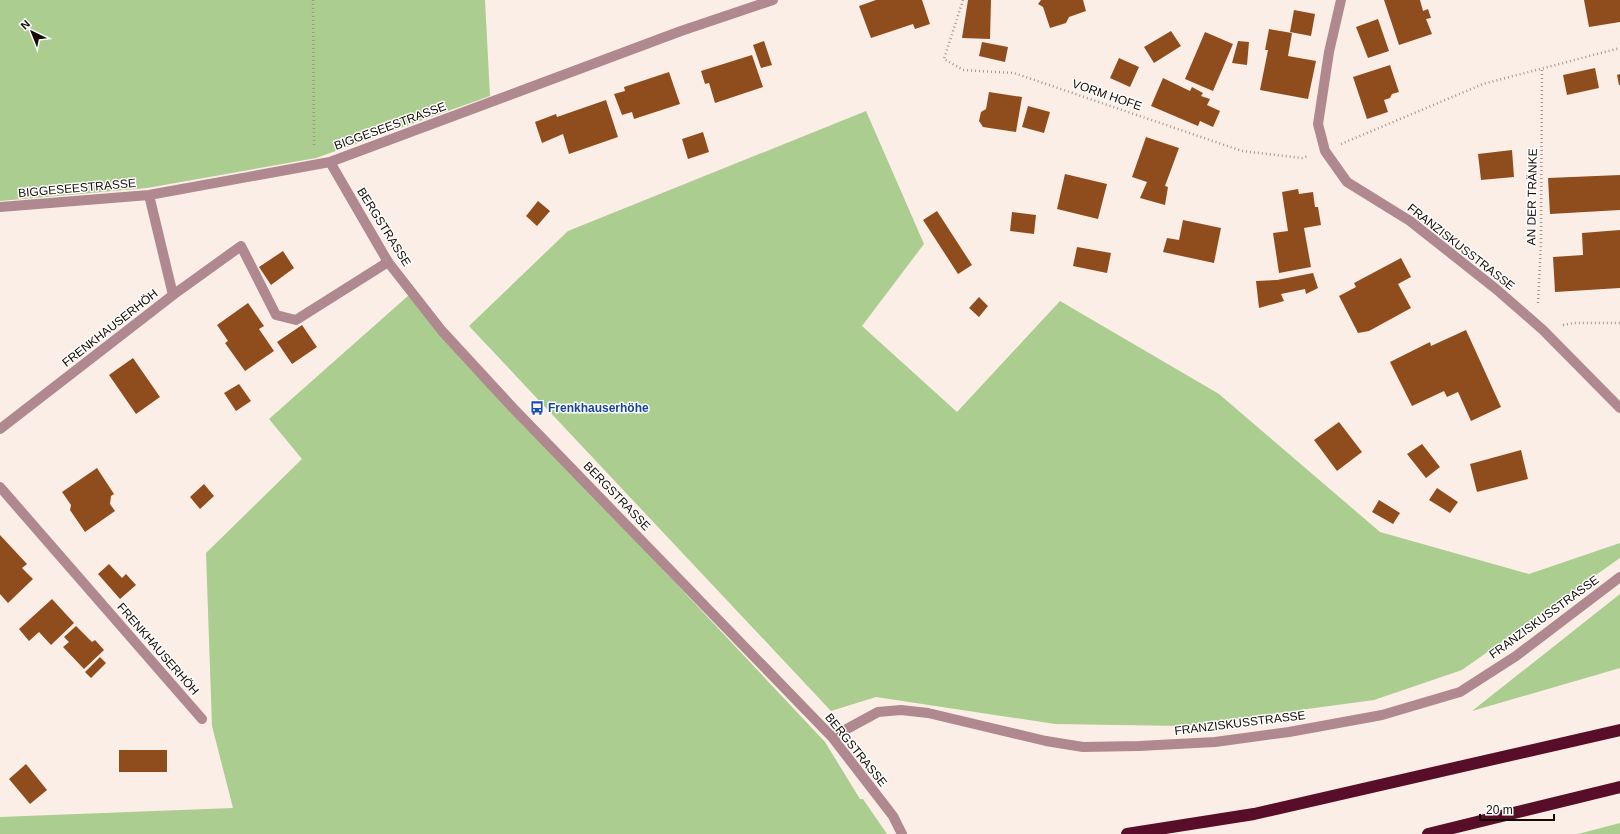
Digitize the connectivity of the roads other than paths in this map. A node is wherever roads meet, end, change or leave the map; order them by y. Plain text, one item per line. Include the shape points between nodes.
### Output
1 (773, 0) edge
2 (1341, 0) edge
3 (330, 162) junction
4 (149, 195) junction
5 (0, 207) edge
6 (388, 262) junction
7 (173, 295) junction
8 (1620, 408) edge
9 (0, 429) edge
10 (0, 487) edge
11 (1620, 577) edge
12 (202, 718) dead end
13 (1620, 730) edge
14 (832, 737) junction
15 (1620, 787) edge
16 (902, 834) edge
17 (1127, 834) edge
18 (1428, 834) edge

1 - 3 street, BIGGESEESTRASSE via 673,34
2 - 8 street, FRANZISKUSSTRASSE via 1329,52 1318,124 1325,150 1347,182 1410,221 1496,290 1540,328
3 - 4 street, BIGGESEESTRASSE
3 - 6 street, BERGSTRASSE
4 - 5 street, BIGGESEESTRASSE
4 - 7 street, FRENKHAUSERHÖH
6 - 7 street via 296,320 276,315 241,246
6 - 14 street, BERGSTRASSE via 447,337
7 - 9 street, FRENKHAUSERHÖH
10 - 12 street, FRENKHAUSERHÖH
11 - 14 street, FRANZISKUSSTRASSE via 1516,656 1460,692 1382,716 1215,742 1083,747 1046,741 928,713 901,710 878,712
13 - 17 highway via 1254,814
14 - 16 street, BERGSTRASSE via 892,816
15 - 18 highway

